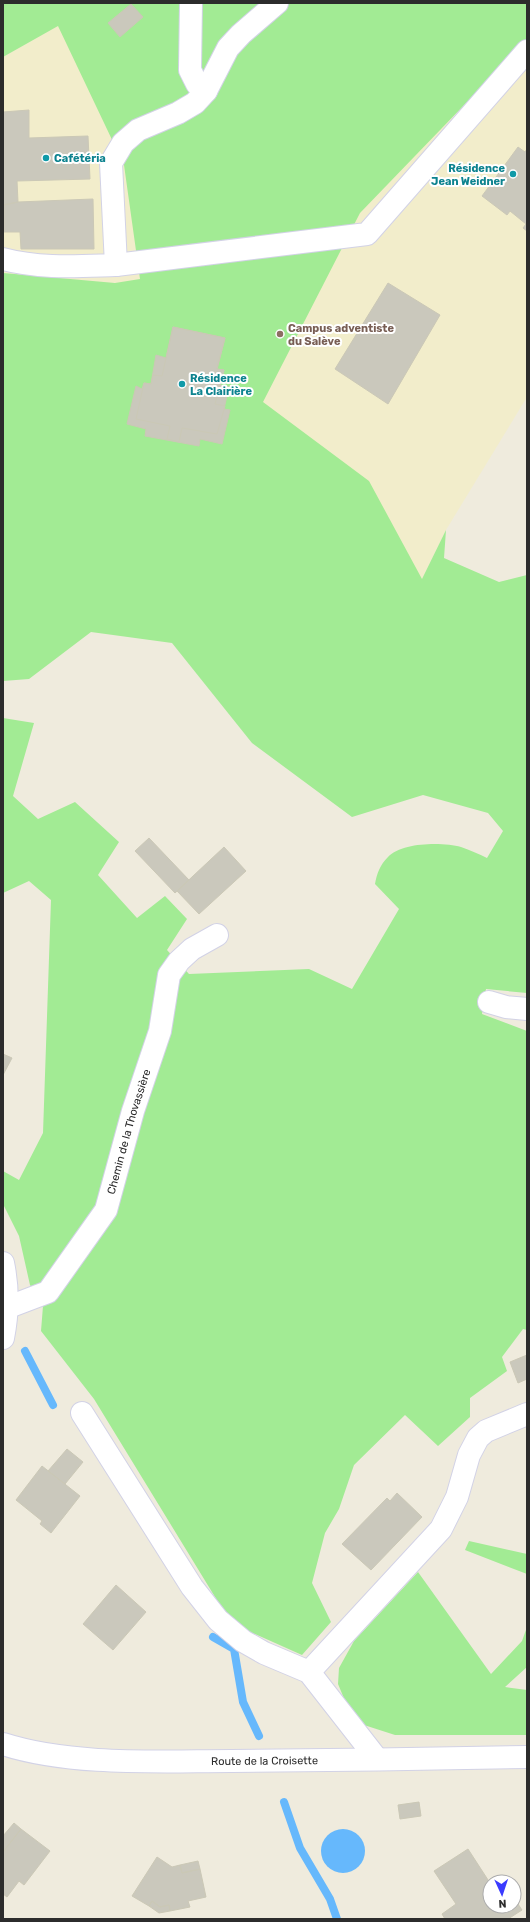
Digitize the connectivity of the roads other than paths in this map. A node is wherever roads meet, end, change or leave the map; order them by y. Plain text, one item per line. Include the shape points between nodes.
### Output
1 (191, 3) edge
2 (277, 3) edge
3 (527, 51) edge
4 (206, 91) junction
5 (3, 259) edge
6 (116, 265) junction
7 (217, 935) dead end
8 (489, 1002) dead end
9 (527, 1010) edge
10 (3, 1263) edge
11 (6, 1308) junction
12 (3, 1338) edge
13 (82, 1413) dead end
14 (527, 1414) edge
15 (309, 1672) junction
16 (3, 1744) edge
17 (527, 1757) edge
18 (377, 1759) junction

1 - 4 street via 190,70 197,84
2 - 4 street via 228,48
3 - 6 street via 367,234
4 - 6 street via 195,103 178,113 138,130 123,143 111,163
5 - 6 street via 57,266
7 - 11 street, Chemin de la Thovassière via 192,949 169,975 160,1030 133,1111 106,1210 48,1292
8 - 9 street
10 - 11 street
11 - 12 street
13 - 15 street via 192,1587 218,1620 243,1641 264,1653
14 - 15 street via 486,1431 478,1438 469,1455 457,1497 441,1529
15 - 18 street
16 - 18 street, Route de la Croisette via 48,1754 109,1759
17 - 18 street, Route de la Croisette

